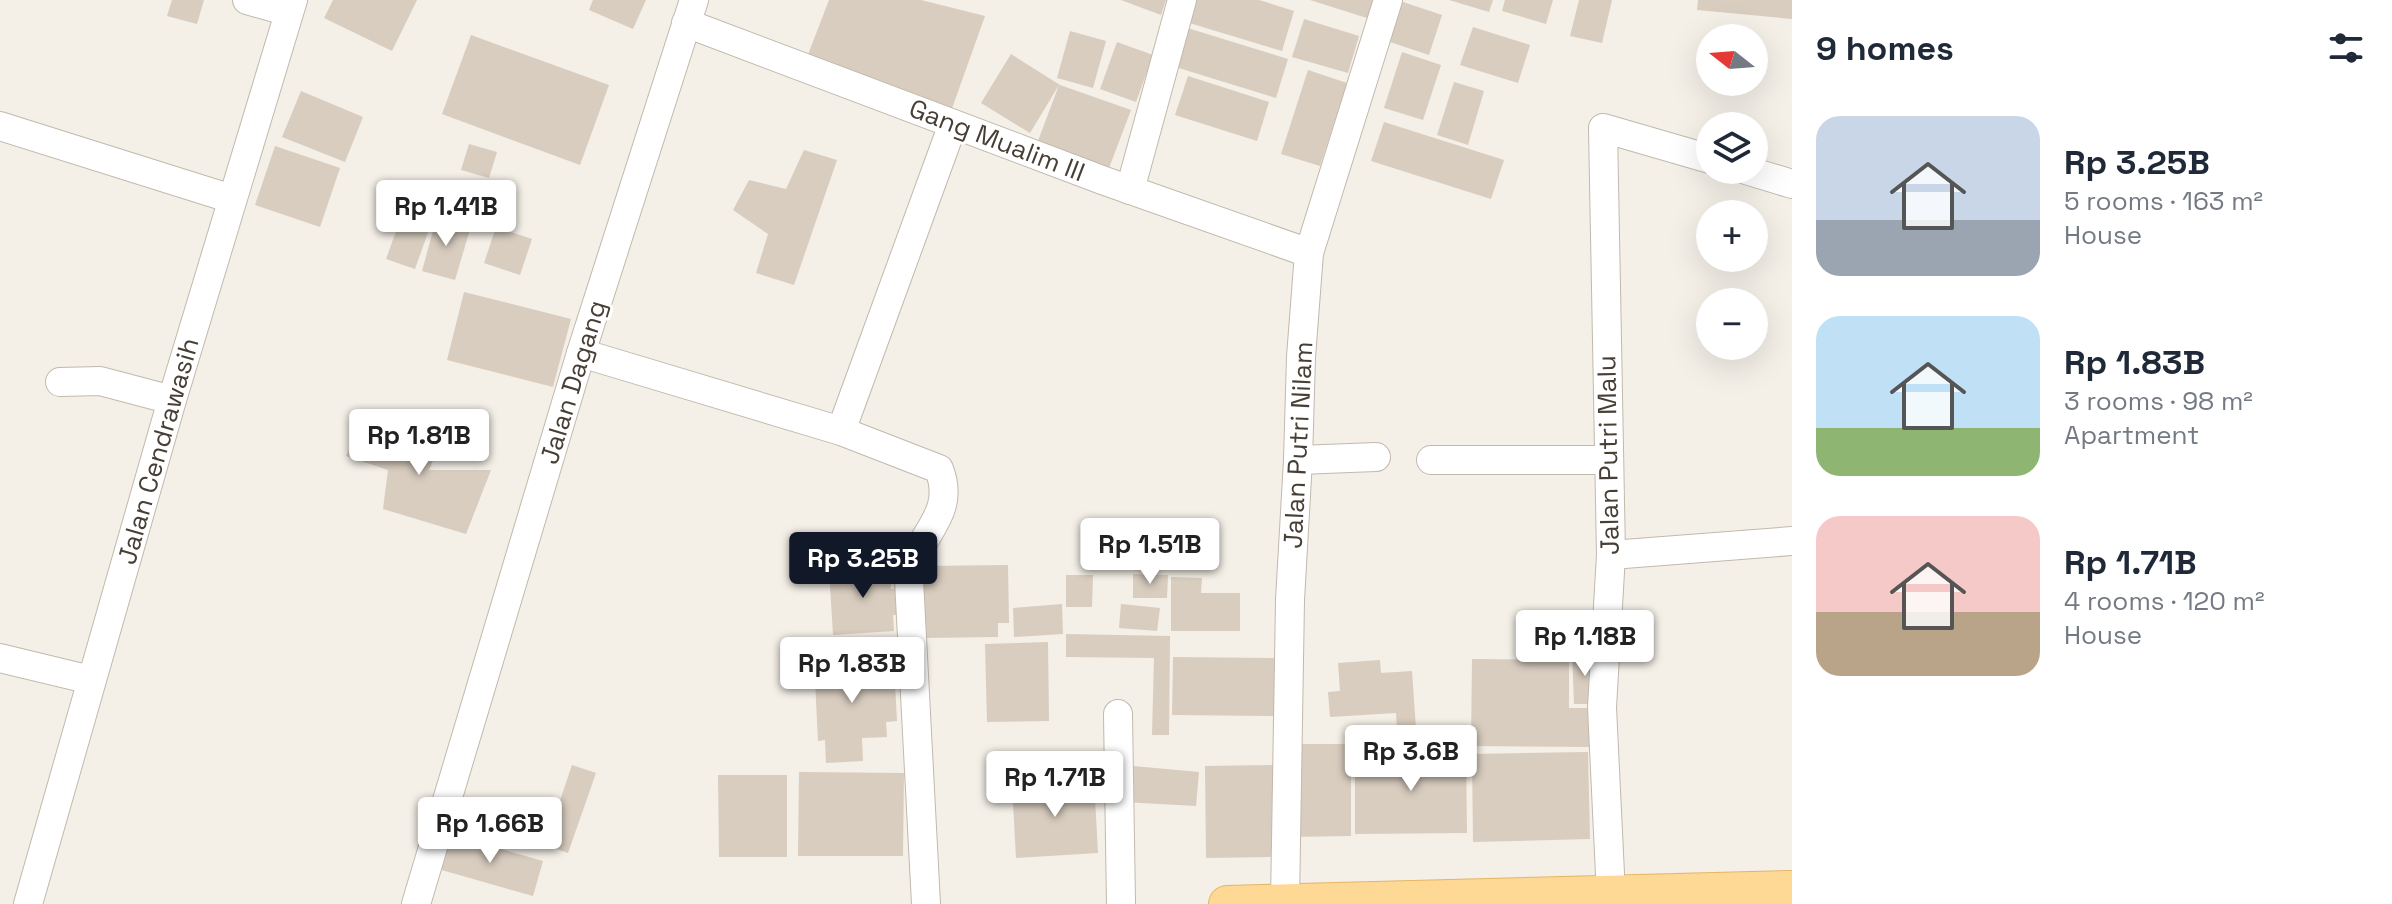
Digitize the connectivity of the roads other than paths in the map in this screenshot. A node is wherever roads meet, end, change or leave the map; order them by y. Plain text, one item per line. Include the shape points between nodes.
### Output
1 (247, 0) edge
2 (1182, 0) edge
3 (1388, 0) edge
4 (291, 6) edge
5 (690, 12) edge
6 (953, 124) junction
7 (0, 126) edge
8 (1696, 155) edge
9 (1768, 177) edge
10 (1792, 184) edge
11 (1130, 190) junction
12 (232, 199) junction
13 (1309, 253) junction
14 (581, 353) junction
15 (60, 382) dead end
16 (172, 400) junction
17 (841, 431) junction
18 (1376, 457) dead end
19 (1298, 460) junction
20 (1431, 460) dead end
21 (1608, 460) junction
22 (1792, 541) edge
23 (1611, 555) junction
24 (0, 658) edge
25 (91, 680) junction
26 (1118, 714) dead end
27 (1792, 889) edge
28 (1611, 895) junction
29 (1285, 902) junction
30 (28, 904) edge
31 (416, 904) edge
32 (926, 904) edge
33 (1121, 904) edge
34 (1227, 904) edge

1 - 4 street
2 - 11 street
3 - 13 street, Jalan Putri Nilam
4 - 12 street, Jalan Cendrawasih
5 - 6 street, Gang Mualim III
5 - 14 street, Jalan Dagang
6 - 11 street, Gang Mualim III
6 - 17 street
7 - 12 street
8 - 21 street, Jalan Putri Malu via 1603,128
9 - 10 street
11 - 13 street, Gang Mualim III
12 - 16 street, Jalan Cendrawasih
13 - 19 street, Jalan Putri Nilam
14 - 17 street
14 - 31 street, Jalan Dagang
15 - 16 street via 100,381
16 - 25 street, Jalan Cendrawasih
17 - 32 street via 942,476 937,522 915,557 909,580
18 - 19 street
19 - 29 street, Jalan Putri Nilam
20 - 21 street
21 - 23 street, Jalan Putri Malu
22 - 23 street
23 - 28 street, Jalan Putri Malu via 1602,707
24 - 25 street
25 - 30 street, Jalan Cendrawasih
26 - 33 street
27 - 28 main road
28 - 29 main road
29 - 34 main road

